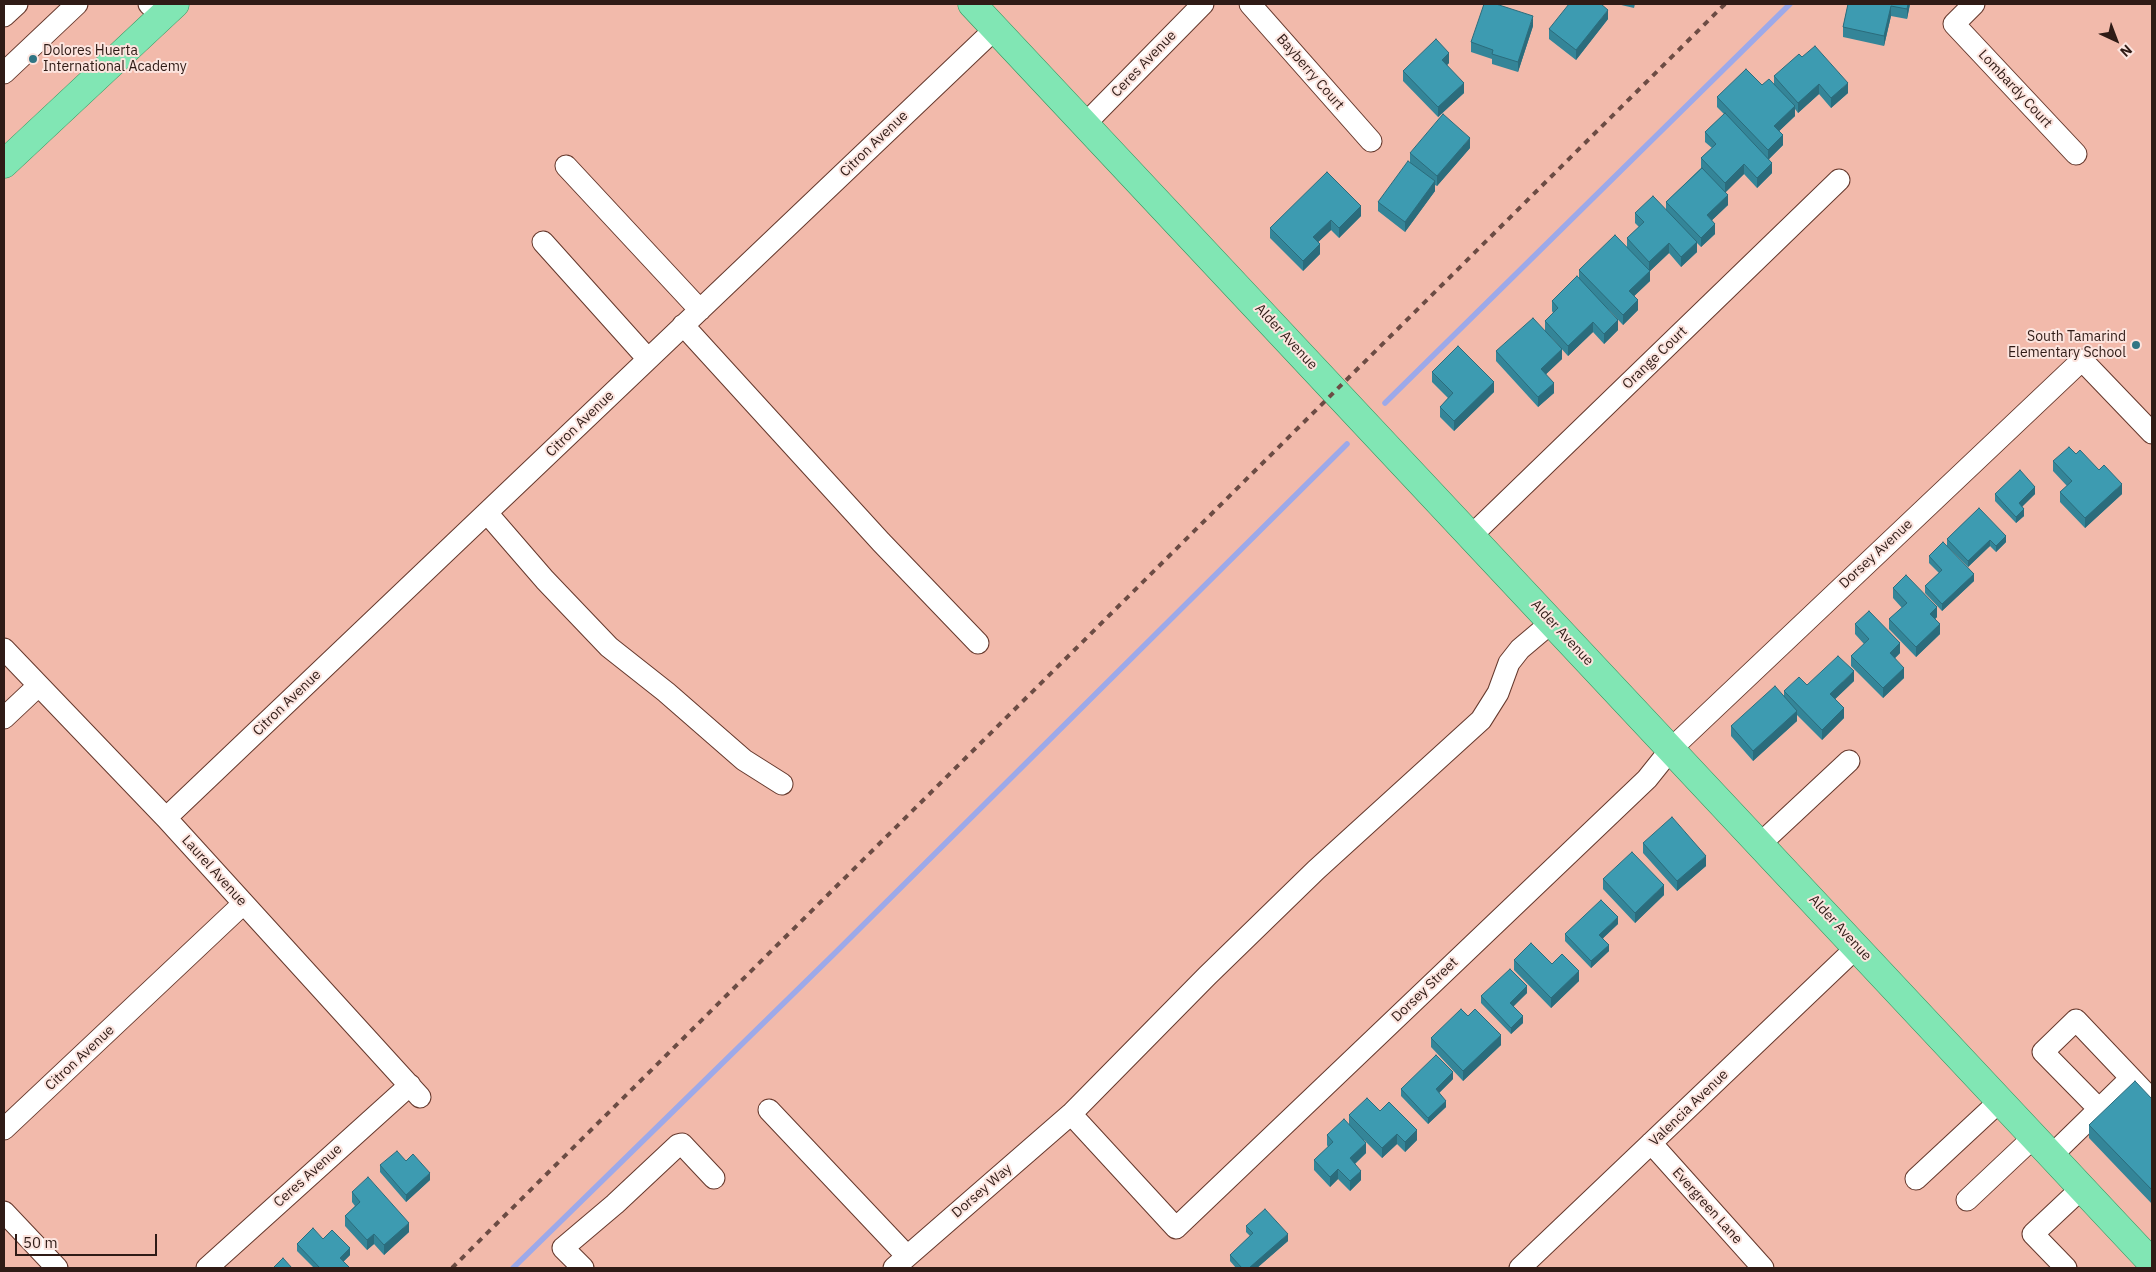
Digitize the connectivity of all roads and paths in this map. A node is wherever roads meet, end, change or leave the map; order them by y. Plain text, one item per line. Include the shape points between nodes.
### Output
1 (16, 4) edge
2 (77, 4) edge
3 (972, 4) edge
4 (1203, 4) edge
5 (1250, 4) edge
6 (1974, 4) edge
7 (162, 8) edge
8 (4, 16) edge
9 (995, 29) junction
10 (4, 73) edge
11 (1085, 124) junction
12 (1371, 141) dead end
13 (2076, 154) dead end
14 (4, 164) edge
15 (566, 166) dead end
16 (1839, 180) dead end
17 (543, 242) dead end
18 (700, 310) junction
19 (683, 325) junction
20 (648, 359) junction
21 (2152, 433) edge
22 (487, 513) junction
23 (1471, 536) junction
24 (1552, 622) junction
25 (978, 643) dead end
26 (4, 649) edge
27 (38, 686) junction
28 (4, 718) edge
29 (1671, 749) junction
30 (1849, 762) dead end
31 (782, 784) dead end
32 (166, 818) junction
33 (1760, 844) junction
34 (243, 904) junction
35 (1857, 947) junction
36 (2131, 1078) junction
37 (415, 1091) joint
38 (2001, 1100) junction
39 (2152, 1100) edge
40 (2099, 1109) junction
41 (768, 1110) dead end
42 (1071, 1114) junction
43 (4, 1129) edge
44 (1651, 1144) junction
45 (2044, 1146) junction
46 (714, 1178) dead end
47 (1916, 1179) dead end
48 (2083, 1187) junction
49 (1967, 1200) dead end
50 (4, 1212) edge
51 (900, 1262) edge
52 (2152, 1263) edge
53 (58, 1268) edge
54 (207, 1268) edge
55 (582, 1268) edge
56 (1520, 1268) edge
57 (1763, 1268) edge
58 (2066, 1268) edge

1 - 8 street
2 - 10 street
3 - 9 main road, Alder Avenue
4 - 11 street, Ceres Avenue
5 - 12 street, Bayberry Court
6 - 13 street, Lombardy Court via 1954,24
7 - 14 main road
9 - 11 main road, Alder Avenue
9 - 18 street, Citron Avenue
11 - 23 main road, Alder Avenue
15 - 18 street
16 - 23 street, Orange Court
17 - 20 street
18 - 19 street, Citron Avenue
19 - 20 street, Citron Avenue
19 - 25 street
20 - 22 street, Citron Avenue
21 - 29 street, Dorsey Avenue via 2082,360
22 - 31 street via 609,647 744,760
22 - 32 street, Citron Avenue
23 - 24 main road, Alder Avenue
24 - 29 main road, Alder Avenue
24 - 42 street, Dorsey Way via 1520,649 1509,664 1498,693 1481,720 1316,870
26 - 27 street, Laurel Avenue
27 - 28 street
27 - 32 street, Laurel Avenue
29 - 33 main road, Alder Avenue
29 - 42 street, Dorsey Street via 1647,779 1176,1228
30 - 33 street
32 - 34 street, Laurel Avenue
33 - 35 main road, Alder Avenue
34 - 37 street, Laurel Avenue
34 - 43 street, Citron Avenue
35 - 38 main road, Alder Avenue
35 - 44 street, Valencia Avenue
36 - 39 street
36 - 40 street
36 - 40 street via 2076,1020 2063,1032 2043,1052
37 - 54 street, Ceres Avenue
38 - 45 main road, Alder Avenue
38 - 47 street
40 - 45 street
41 - 51 street
42 - 51 street, Dorsey Way
44 - 56 street, Valencia Avenue
44 - 57 street, Evergreen Lane
45 - 48 main road, Alder Avenue
45 - 49 street
46 - 55 street via 682,1144 678,1145 563,1248
48 - 52 main road, Alder Avenue
48 - 58 street via 2033,1234
50 - 53 street

